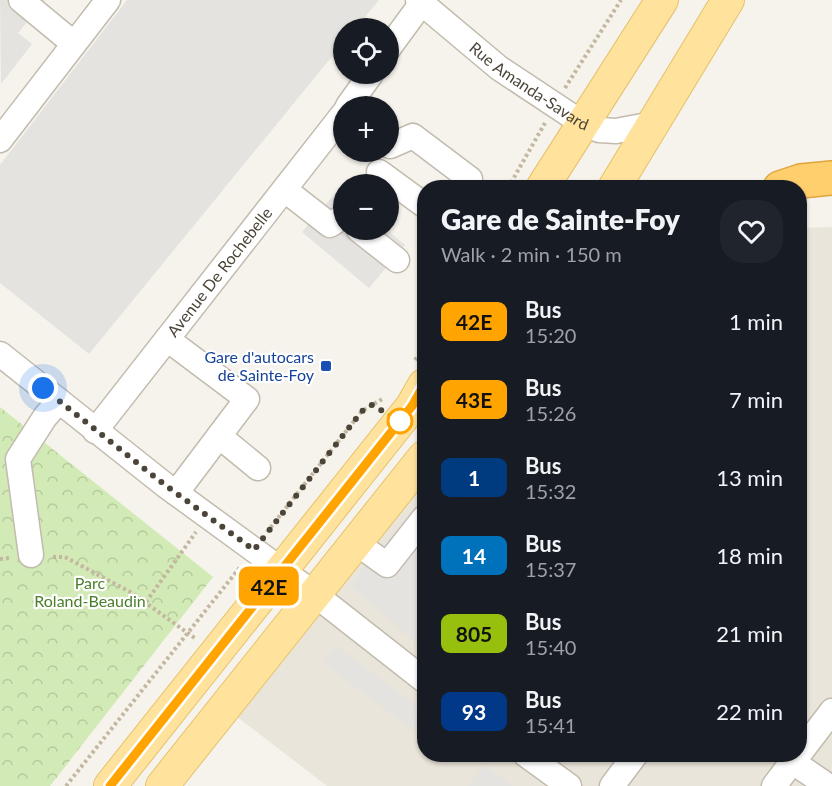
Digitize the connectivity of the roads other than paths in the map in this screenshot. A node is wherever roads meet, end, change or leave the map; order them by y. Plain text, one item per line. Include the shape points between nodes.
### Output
1 (21, 0) edge
2 (108, 0) edge
3 (662, 0) edge
4 (728, 0) edge
5 (421, 1) edge
6 (399, 34) edge
7 (73, 44) junction
8 (582, 123) junction
9 (653, 124) junction
10 (333, 127) edge
11 (0, 140) edge
12 (399, 141) edge
13 (387, 162) edge
14 (377, 174) edge
15 (832, 178) edge
16 (470, 179) dead end
17 (547, 180) edge
18 (619, 180) edge
19 (807, 180) edge
20 (285, 190) junction
21 (399, 192) edge
22 (417, 201) edge
23 (333, 223) edge
24 (372, 240) edge
25 (397, 260) dead end
26 (167, 339) junction
27 (0, 354) edge
28 (417, 380) edge
29 (59, 401) junction
30 (95, 430) junction
31 (219, 436) junction
32 (9, 459) edge
33 (417, 466) edge
34 (258, 468) dead end
35 (176, 493) junction
36 (417, 527) edge
37 (355, 542) junction
38 (31, 555) road end
39 (282, 570) junction
40 (314, 593) junction
41 (417, 669) edge
42 (832, 711) edge
43 (807, 743) edge
44 (536, 762) edge
45 (630, 762) edge
46 (792, 762) edge
47 (803, 762) edge
48 (110, 786) edge
49 (162, 786) edge
50 (569, 786) edge
51 (612, 786) edge
52 (774, 786) edge
53 (828, 786) edge

1 - 7 street
2 - 7 street
3 - 8 main road
4 - 9 main road
5 - 6 street
5 - 8 street, Rue Amanda-Savard via 499,68
7 - 11 street
8 - 9 street, Rue Amanda-Savard via 616,131
8 - 17 main road
9 - 18 main road
10 - 20 street, Avenue De Rochebelle
12 - 16 street via 413,136
13 - 14 street
15 - 19 highway
20 - 23 street via 330,225
20 - 26 street, Avenue De Rochebelle
21 - 22 street
24 - 25 street
26 - 30 street, Avenue De Rochebelle
26 - 31 street via 247,399
27 - 29 street
28 - 39 main road via 412,406
29 - 30 street
29 - 32 street
30 - 35 street
31 - 34 street
31 - 35 street
32 - 38 street
33 - 37 main road
35 - 39 street
36 - 37 street via 387,565
37 - 40 main road
39 - 40 street
39 - 48 main road
40 - 41 street
40 - 49 main road
42 - 43 street
44 - 50 street
45 - 51 street
46 - 52 street
47 - 53 street

